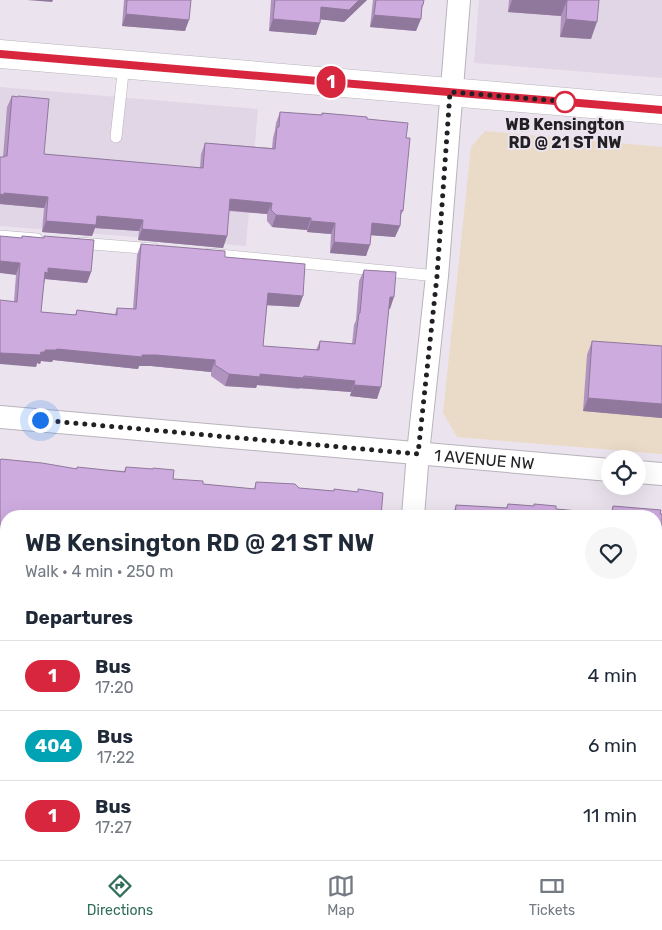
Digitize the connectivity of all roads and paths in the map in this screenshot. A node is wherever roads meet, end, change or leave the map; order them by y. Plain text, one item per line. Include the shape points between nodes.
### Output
1 (459, 0) edge
2 (0, 54) edge
3 (124, 64) junction
4 (450, 92) junction
5 (662, 110) edge
6 (116, 137) dead end
7 (0, 236) edge
8 (49, 240) edge
9 (69, 242) edge
10 (167, 250) edge
11 (197, 253) edge
12 (437, 276) junction
13 (0, 417) edge
14 (418, 454) junction
15 (601, 469) edge
16 (646, 473) edge
17 (662, 474) edge
18 (413, 510) edge

1 - 4 street
2 - 3 street
3 - 4 street
3 - 6 lane
4 - 5 street
4 - 12 street
7 - 8 lane
9 - 10 lane
11 - 12 lane
12 - 14 street
13 - 14 street, 1 AVENUE NW
14 - 15 street, 1 AVENUE NW
14 - 18 street
16 - 17 street

